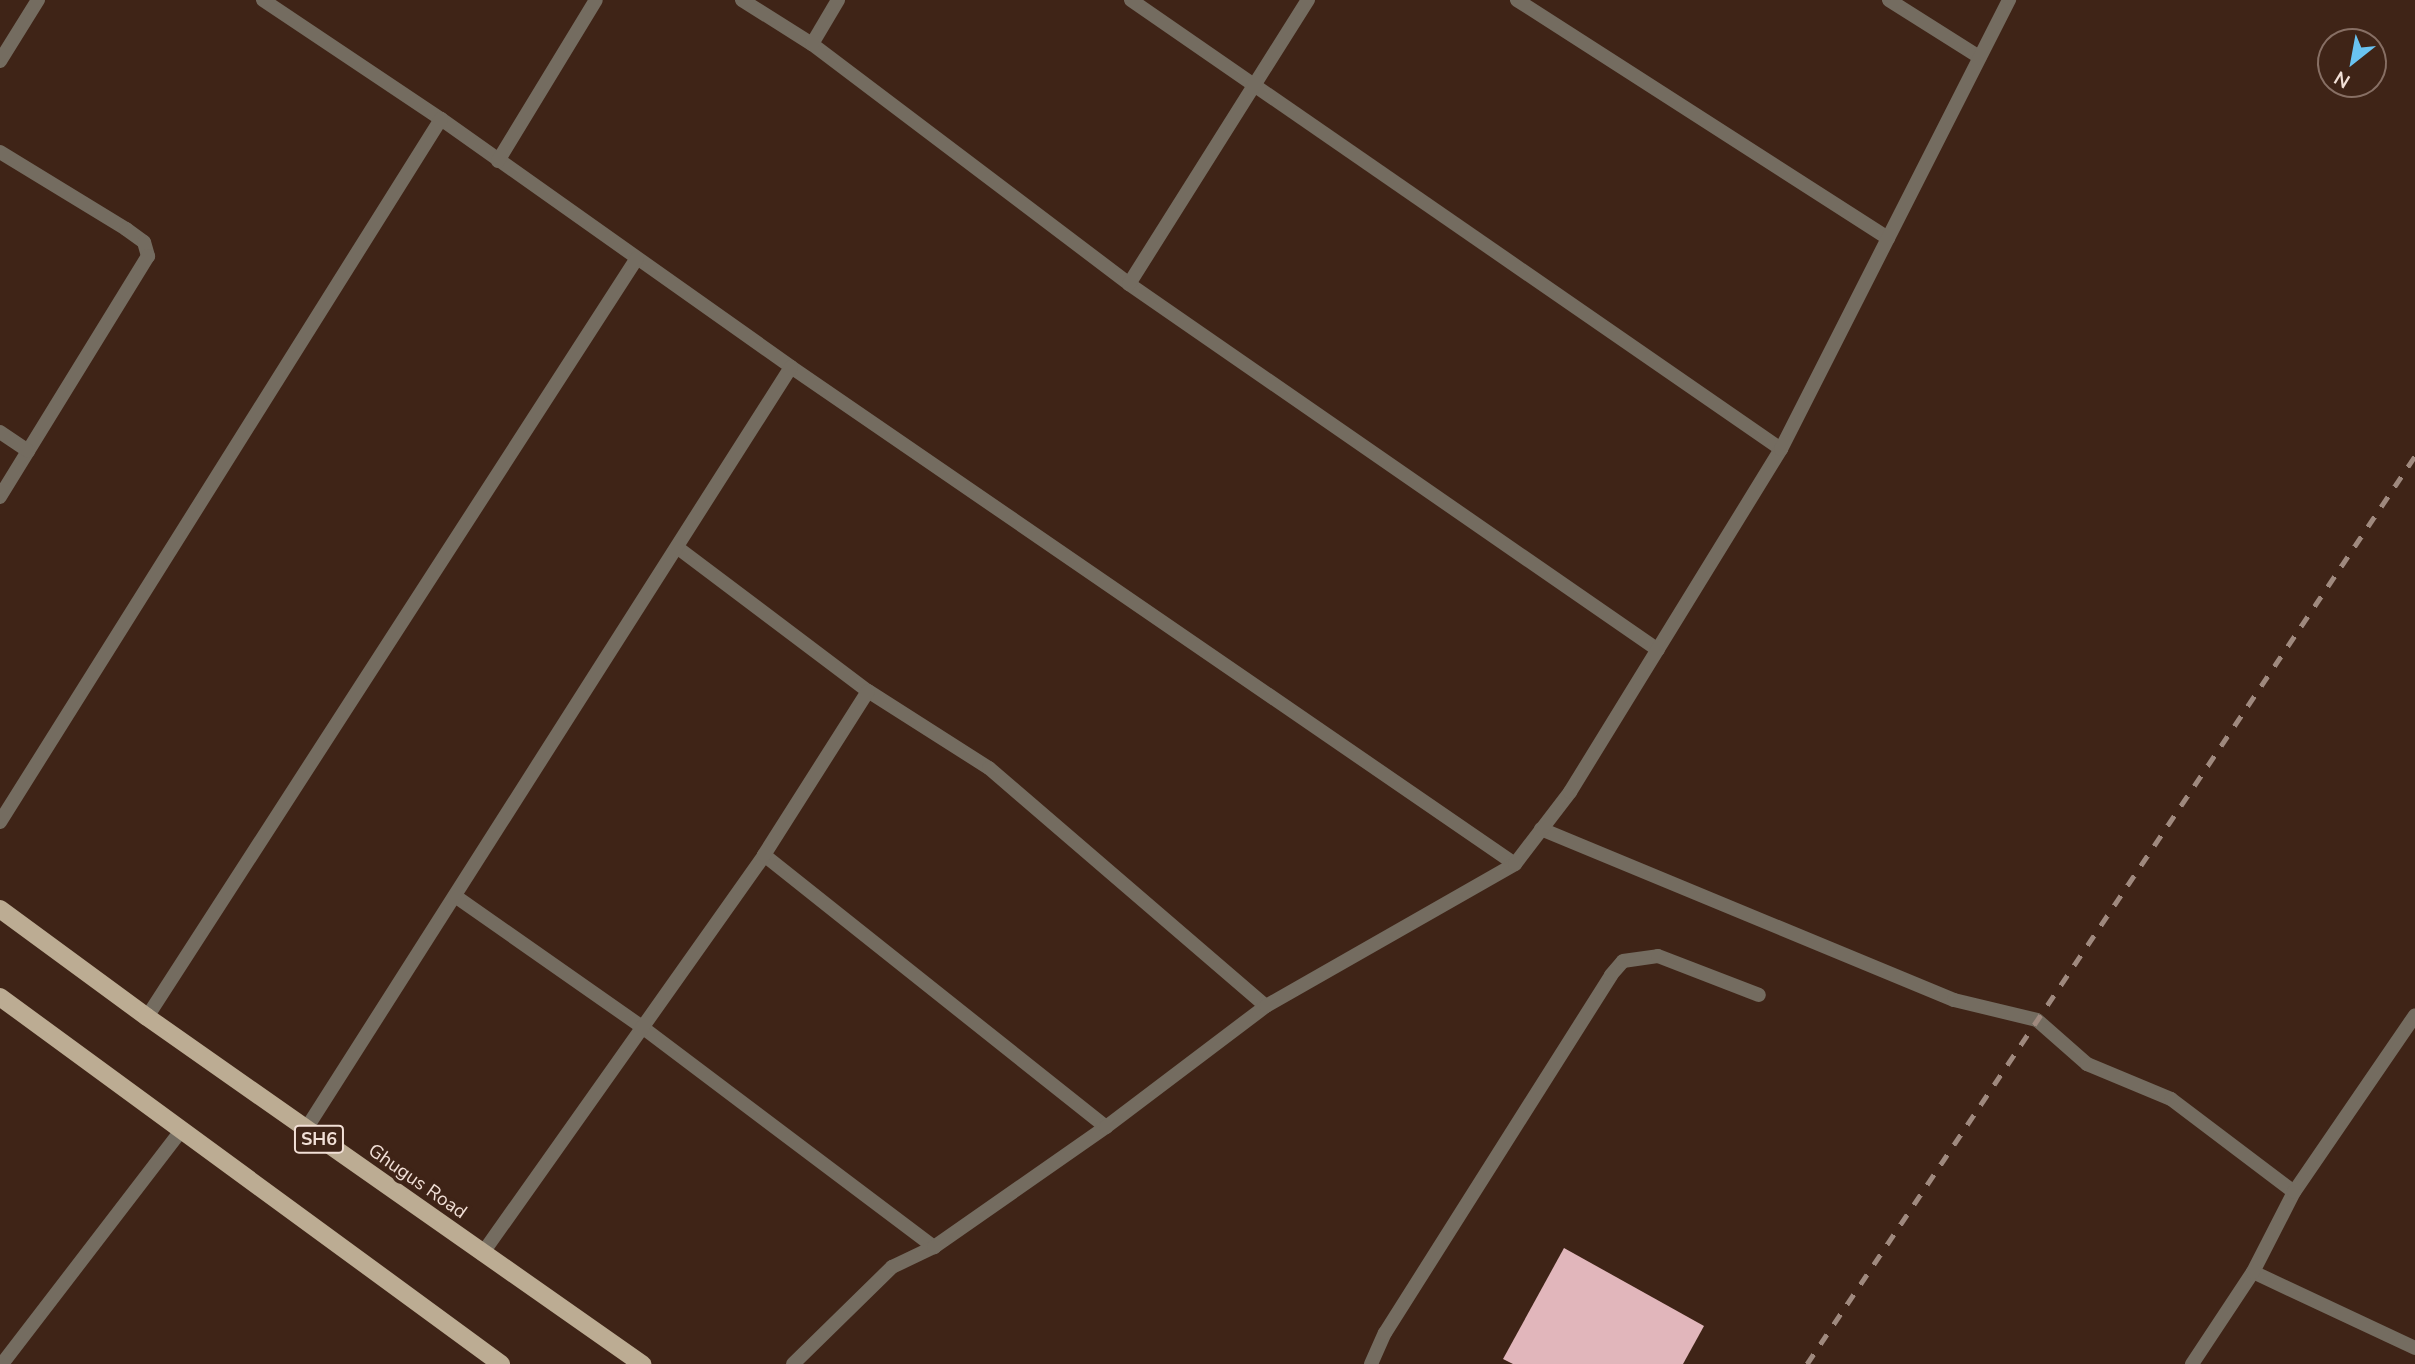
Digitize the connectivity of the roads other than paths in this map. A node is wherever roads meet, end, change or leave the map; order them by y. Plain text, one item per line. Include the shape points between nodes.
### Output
1 (38, 0) edge
2 (263, 0) edge
3 (596, 0) edge
4 (742, 0) edge
5 (838, 0) edge
6 (1131, 0) edge
7 (1308, 0) edge
8 (1517, 0) edge
9 (1889, 0) edge
10 (2009, 0) edge
11 (812, 44) junction
12 (1979, 57) junction
13 (0, 61) edge
14 (1255, 84) junction
15 (442, 119) junction
16 (0, 152) edge
17 (498, 161) junction
18 (1888, 238) junction
19 (637, 258) junction
20 (1129, 284) junction
21 (791, 368) junction
22 (0, 432) edge
23 (1781, 449) junction
24 (28, 451) junction
25 (0, 497) edge
26 (678, 548) junction
27 (1658, 650) junction
28 (868, 691) junction
29 (0, 822) edge
30 (1541, 829) junction
31 (764, 855) junction
32 (1515, 864) junction
33 (455, 896) junction
34 (0, 909) edge
35 (1759, 995) dead end
36 (0, 996) edge
37 (1266, 1006) junction
38 (2415, 1015) edge
39 (147, 1017) junction
40 (642, 1027) junction
41 (1106, 1127) junction
42 (306, 1129) junction
43 (181, 1131) junction
44 (2294, 1192) junction
45 (934, 1247) junction
46 (482, 1254) junction
47 (2253, 1272) junction
48 (2415, 1348) edge
49 (2, 1364) edge
50 (501, 1364) edge
51 (642, 1364) edge
52 (793, 1364) edge
53 (1371, 1364) edge
54 (2192, 1364) edge

1 - 13 street
2 - 15 street
3 - 17 street
4 - 11 street
5 - 11 street
6 - 14 street
7 - 14 street
8 - 18 street
9 - 12 street
10 - 12 street
11 - 20 street
12 - 18 street
14 - 20 street
14 - 23 street
15 - 17 street
15 - 29 street
16 - 24 street via 126,229 144,242 148,256
17 - 19 street
18 - 23 street
19 - 21 street
19 - 39 street
20 - 27 street
21 - 26 street
21 - 32 street
22 - 24 street
23 - 27 street
24 - 25 street
26 - 28 street
26 - 33 street
27 - 30 street via 1570,792
28 - 31 street
28 - 37 street via 989,768
30 - 32 street
30 - 44 street via 1954,1000 2037,1020 2087,1064 2171,1099
31 - 40 street
31 - 41 street
32 - 37 street
33 - 40 street
33 - 42 street
34 - 39 main road, Ghugus Road / SH6
35 - 53 street via 1658,956 1623,961 1385,1332
36 - 43 main road
37 - 41 street
38 - 44 street
39 - 42 main road, Ghugus Road / SH6
40 - 45 street
40 - 46 street
41 - 45 street
42 - 46 main road, Ghugus Road / SH6
43 - 49 street
43 - 50 main road
44 - 47 street
45 - 52 street via 892,1267
46 - 51 main road, Ghugus Road / SH6
47 - 48 street
47 - 54 street

